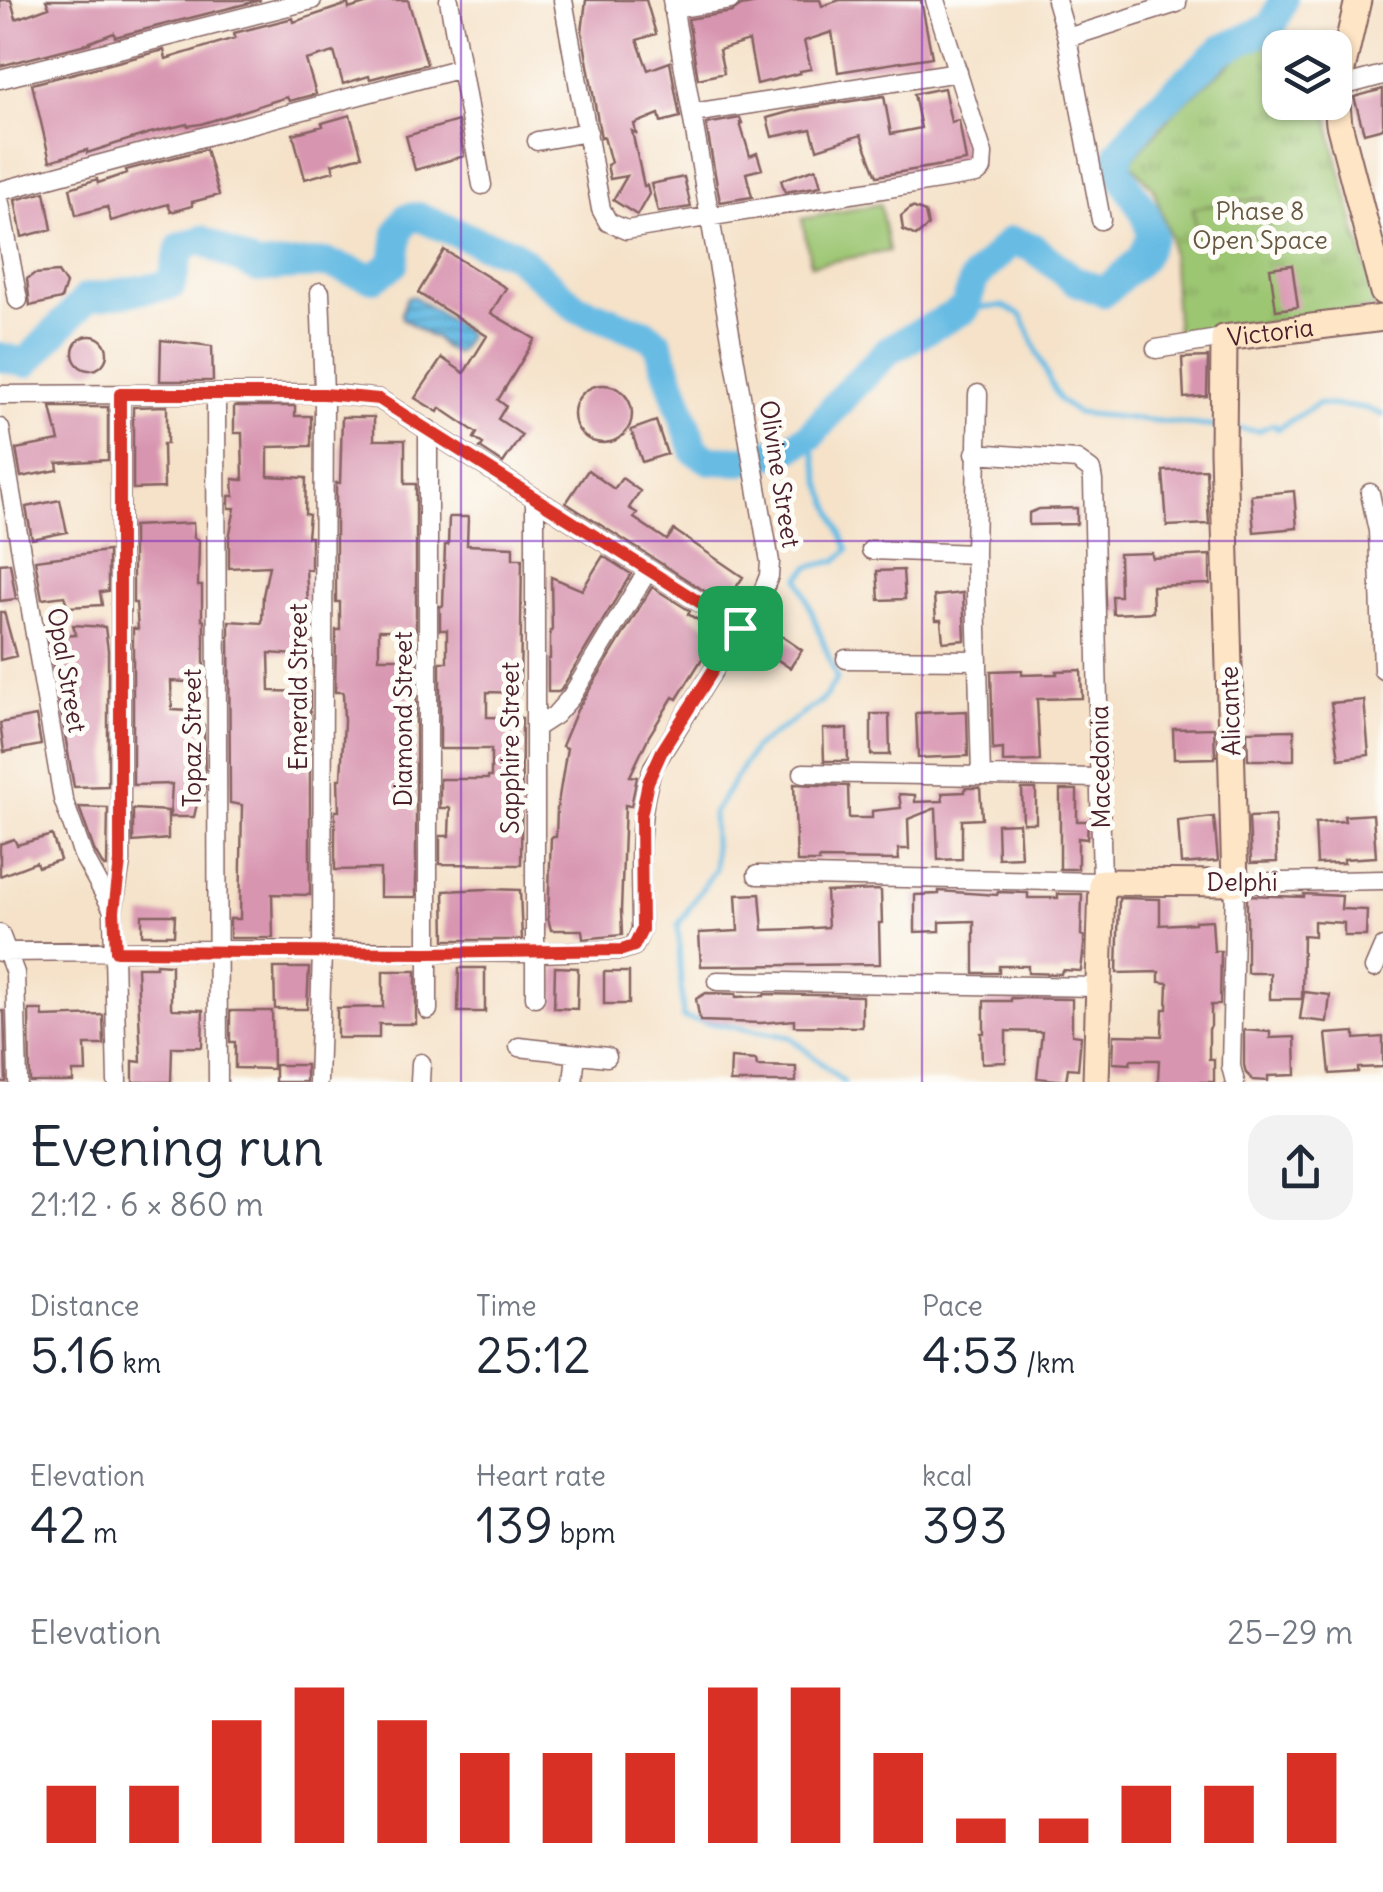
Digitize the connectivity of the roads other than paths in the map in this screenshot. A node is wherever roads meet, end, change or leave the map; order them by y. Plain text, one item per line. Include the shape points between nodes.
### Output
1 (312, 0) edge
2 (449, 0) edge
3 (564, 0) edge
4 (730, 0) edge
5 (935, 0) edge
6 (1056, 0) edge
7 (1358, 0) edge
8 (1177, 3) dead end
9 (672, 4) edge
10 (1351, 30) edge
11 (1067, 38) junction
12 (461, 68) junction
13 (958, 72) junction
14 (1383, 75) edge
15 (0, 79) edge
16 (1352, 83) edge
17 (693, 113) junction
18 (1338, 120) edge
19 (588, 132) junction
20 (538, 140) dead end
21 (482, 185) dead end
22 (0, 191) edge
23 (0, 203) edge
24 (712, 218) junction
25 (1100, 220) dead end
26 (320, 292) dead end
27 (1383, 292) edge
28 (18, 300) dead end
29 (1383, 318) edge
30 (1224, 338) junction
31 (1156, 349) dead end
32 (120, 394) junction
33 (216, 394) junction
34 (324, 394) junction
35 (978, 394) dead end
36 (0, 396) edge
37 (0, 428) edge
38 (428, 428) junction
39 (975, 453) junction
40 (1370, 494) dead end
41 (535, 499) junction
42 (872, 550) dead end
43 (975, 554) junction
44 (648, 570) junction
45 (740, 628) junction
46 (846, 659) dead end
47 (978, 660) junction
48 (1383, 670) edge
49 (536, 728) junction
50 (804, 773) dead end
51 (981, 776) junction
52 (1100, 778) junction
53 (757, 874) dead end
54 (1383, 880) edge
55 (1102, 882) junction
56 (1235, 883) junction
57 (114, 911) junction
58 (2, 946) edge
59 (1383, 948) edge
60 (217, 950) junction
61 (116, 951) junction
62 (322, 952) junction
63 (536, 952) junction
64 (427, 953) junction
65 (1374, 968) dead end
66 (717, 981) dead end
67 (1099, 987) junction
68 (535, 997) dead end
69 (428, 1010) dead end
70 (519, 1047) dead end
71 (576, 1054) junction
72 (607, 1057) dead end
73 (18, 1082) edge
74 (118, 1082) edge
75 (218, 1082) edge
76 (318, 1082) edge
77 (573, 1082) edge
78 (1096, 1082) edge
79 (1235, 1082) edge

1 - 15 street
2 - 12 street
3 - 19 street
4 - 9 street
5 - 13 street
6 - 11 street
7 - 10 street
8 - 11 street
9 - 17 street, Olivine Street
11 - 25 street
12 - 21 street
12 - 22 street
13 - 17 street
13 - 24 street via 983,154 976,174
14 - 16 street
17 - 24 street, Olivine Street
18 - 27 street
19 - 20 street
19 - 24 street via 608,222 626,230
23 - 28 street
24 - 45 street, Olivine Street via 770,562 763,590
26 - 34 street, Emerald Street
29 - 30 street, Victoria
30 - 31 street, Victoria
30 - 56 street, Alicante
32 - 33 street
32 - 36 street
32 - 57 street via 120,862
33 - 34 street
33 - 60 street, Topaz Street
34 - 38 street via 379,399
34 - 62 street, Emerald Street
35 - 39 street
37 - 57 street, Opal Street via 64,799 83,854
38 - 41 street
38 - 64 street, Diamond Street
39 - 43 street
39 - 52 street, Macedonia via 1078,460 1091,470
40 - 48 street via 1378,531
41 - 44 street
41 - 49 street, Sapphire Street
42 - 43 street
43 - 47 street
44 - 45 street
44 - 49 street via 571,696
45 - 63 street, Olivine Street via 648,782 641,816 642,930 634,946
46 - 47 street
47 - 51 street
49 - 63 street, Sapphire Street
50 - 51 street
51 - 52 street
52 - 55 street, Macedonia
53 - 55 street
54 - 56 street, Delphi
55 - 56 street, Delphi
55 - 67 street, Macedonia
56 - 79 street, Alicante
57 - 61 street
58 - 61 street
58 - 73 street via 15,972
59 - 65 street
60 - 61 street
60 - 62 street
60 - 75 street, Topaz Street
61 - 74 street
62 - 64 street
62 - 76 street, Emerald Street
63 - 64 street
63 - 68 street, Sapphire Street
64 - 69 street, Diamond Street
66 - 67 street
67 - 78 street, Macedonia
70 - 71 street
71 - 72 street
71 - 77 street

